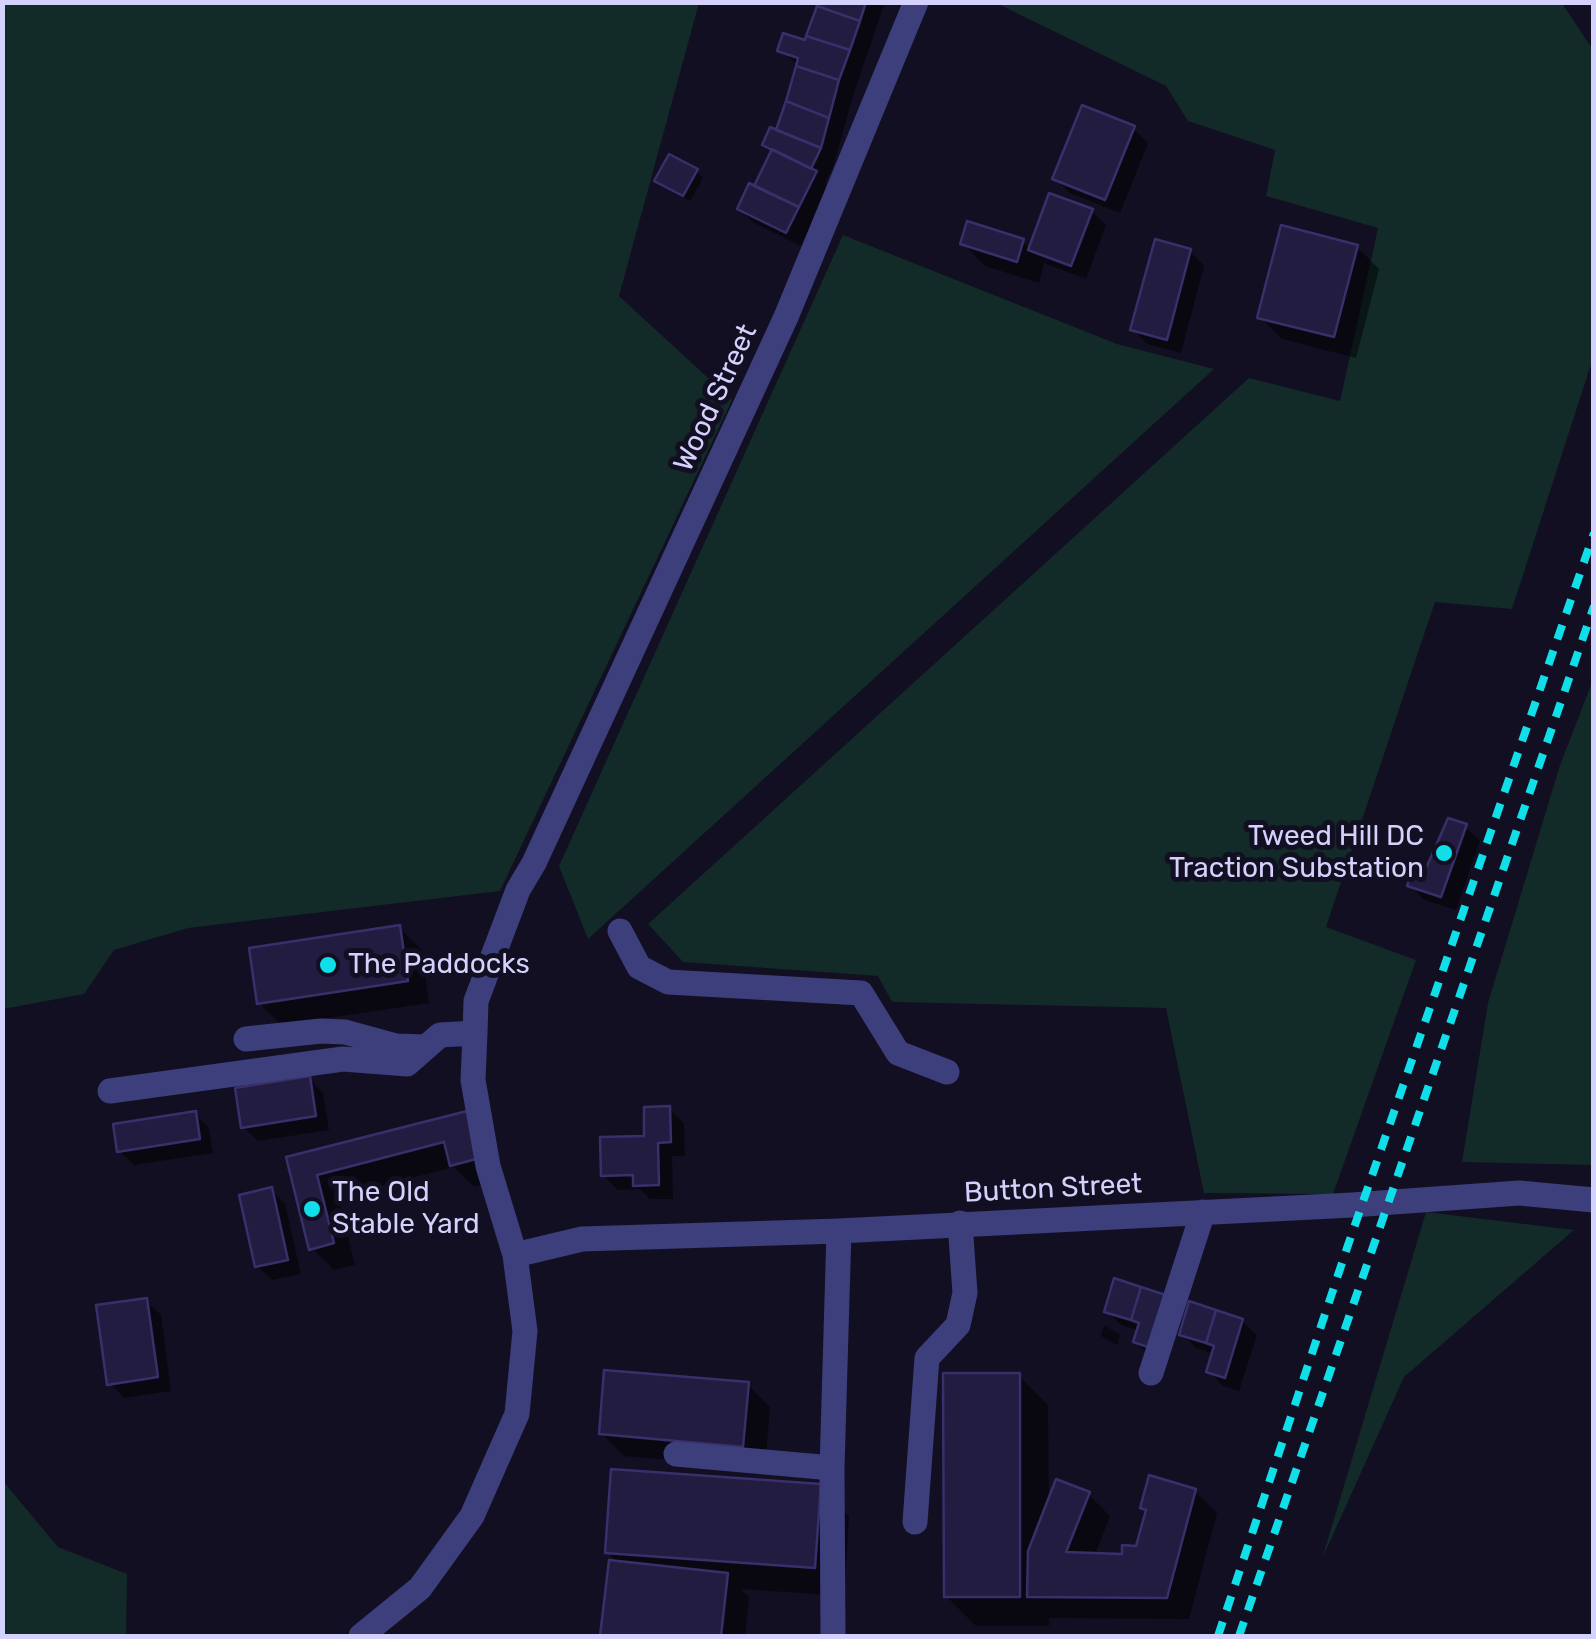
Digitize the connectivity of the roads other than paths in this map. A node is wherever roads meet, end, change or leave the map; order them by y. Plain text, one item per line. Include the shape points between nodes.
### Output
1 (916, 2) edge
2 (620, 931) dead end
3 (475, 1033) junction
4 (246, 1039) dead end
5 (426, 1047) junction
6 (947, 1072) dead end
7 (110, 1091) dead end
8 (1594, 1200) edge
9 (1203, 1212) junction
10 (960, 1223) junction
11 (839, 1231) junction
12 (515, 1254) junction
13 (1151, 1372) dead end
14 (676, 1454) dead end
15 (832, 1468) junction
16 (915, 1522) dead end
17 (361, 1636) edge
18 (834, 1636) edge

1 - 3 street, Wood Street via 786,317 518,890 476,1001
2 - 6 street via 639,967 668,982 861,993 898,1053
3 - 5 street via 440,1035
3 - 12 street, Wood Street via 474,1080 488,1166
4 - 5 street via 345,1032
5 - 7 street via 408,1064 342,1059
8 - 9 street, Button Street via 1519,1192
9 - 10 street, Button Street
9 - 13 street
10 - 11 street, Button Street
10 - 16 street via 964,1293 958,1325 927,1358
11 - 12 street, Button Street via 582,1239
11 - 15 street
12 - 17 street, Wood Street via 525,1331 517,1414 472,1516 420,1588
14 - 15 street
15 - 18 street

